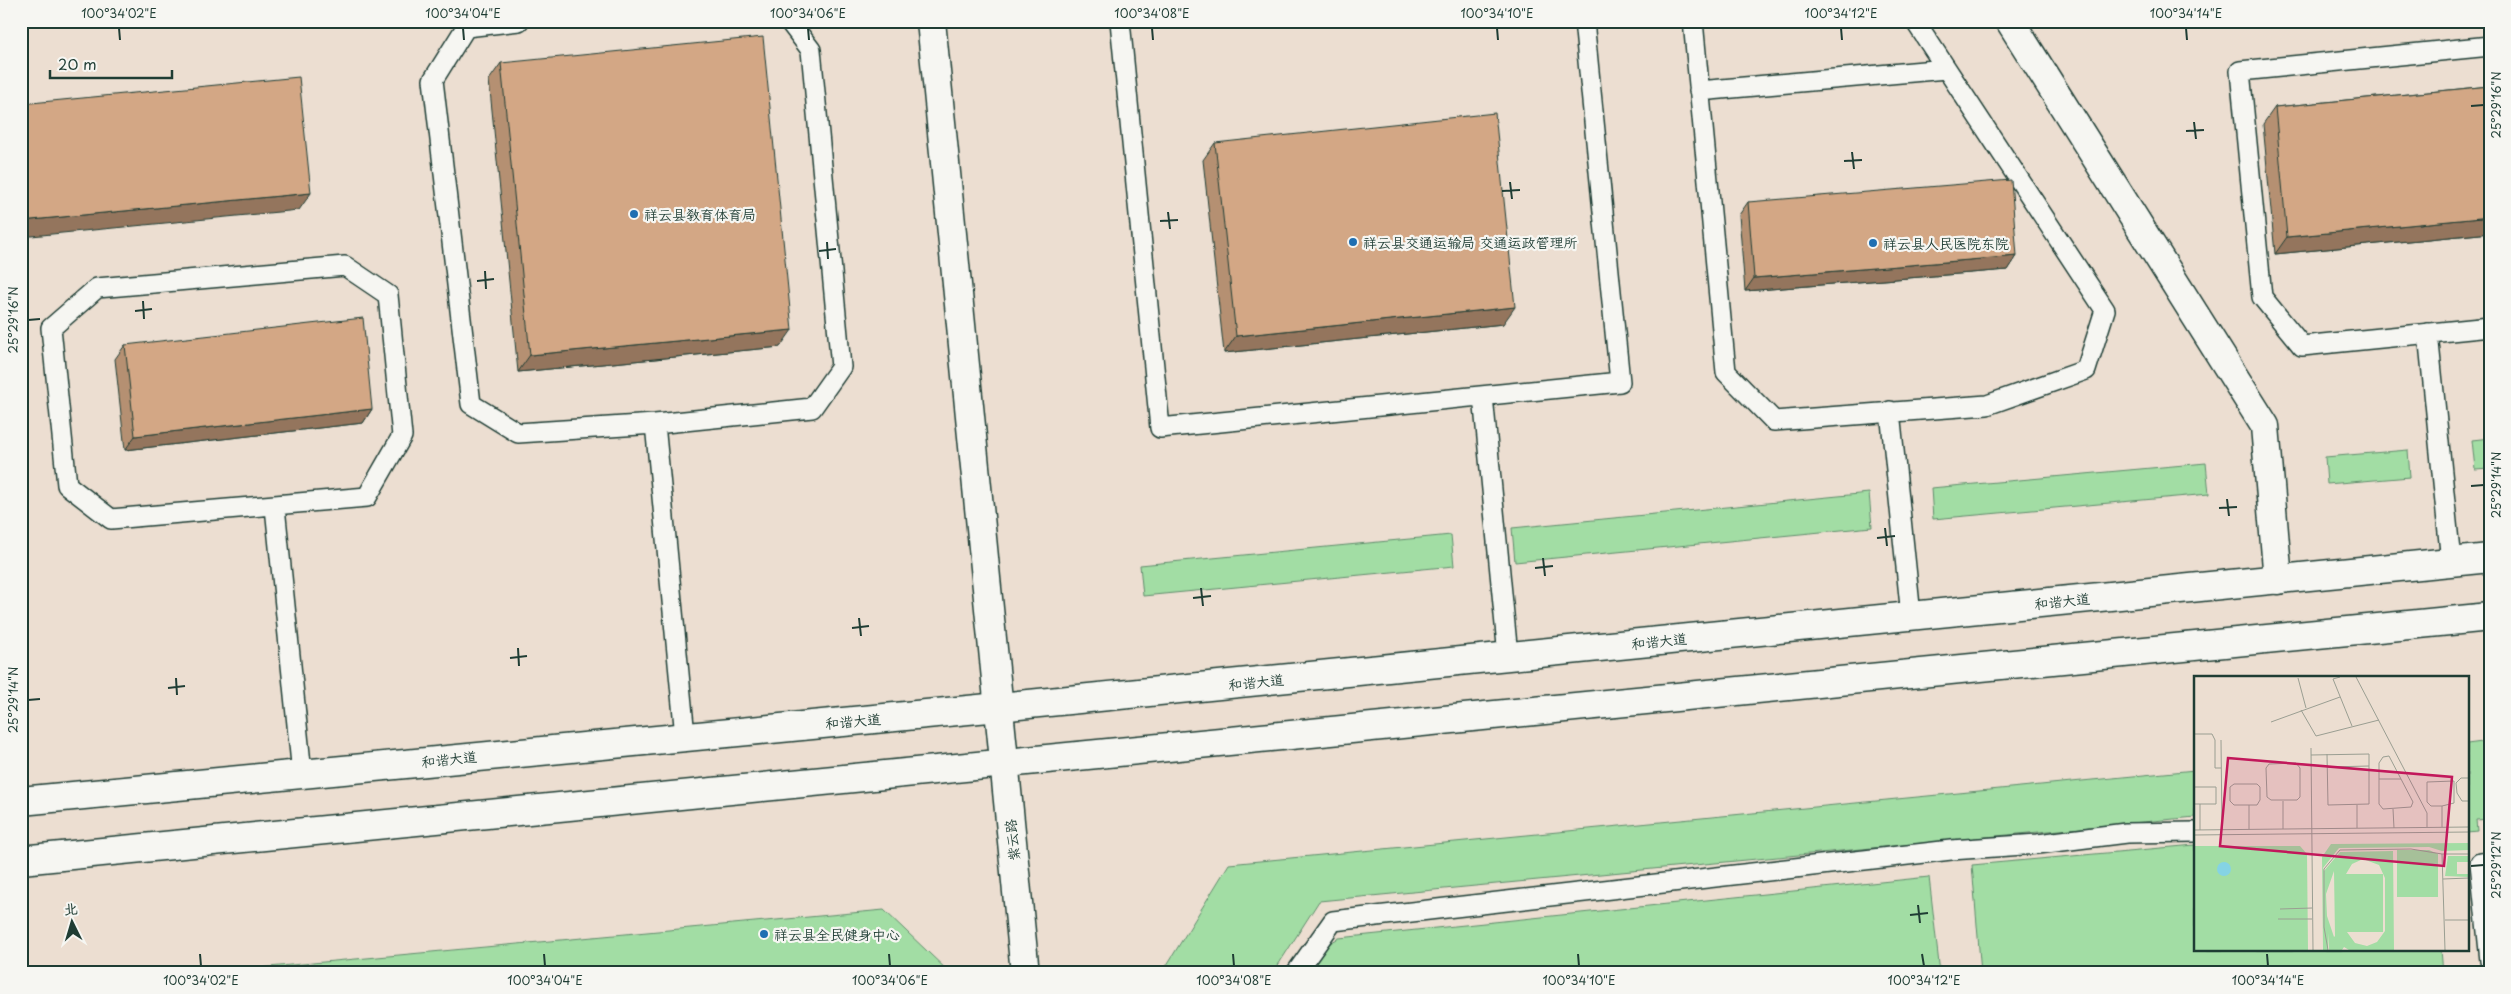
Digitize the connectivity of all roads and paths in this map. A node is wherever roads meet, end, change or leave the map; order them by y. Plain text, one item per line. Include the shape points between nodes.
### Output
1 (519, 21) edge
2 (789, 21) edge
3 (931, 21) edge
4 (1120, 21) edge
5 (1584, 21) edge
6 (1693, 21) edge
7 (1915, 21) edge
8 (2010, 21) edge
9 (2490, 46) edge
10 (1946, 69) junction
11 (1699, 91) junction
12 (2490, 327) edge
13 (2428, 333) junction
14 (1483, 396) junction
15 (1890, 411) junction
16 (655, 424) junction
17 (275, 507) junction
18 (2490, 558) edge
19 (2451, 562) junction
20 (2278, 580) junction
21 (1911, 616) junction
22 (2490, 616) edge
23 (1508, 656) junction
24 (998, 707) junction
25 (685, 736) junction
26 (1004, 763) junction
27 (302, 774) junction
28 (21, 801) edge
29 (2194, 832) edge
30 (21, 860) edge
31 (2479, 862) edge
32 (2490, 961) edge
33 (1025, 973) edge
34 (1296, 973) edge

1 - 16 lane via 466,27 433,80 471,404 518,433
2 - 16 lane via 811,50 841,367 812,408
3 - 24 main road, 紫云路
4 - 14 lane via 1160,428
5 - 14 lane via 1620,382
6 - 11 lane
7 - 10 lane
8 - 20 main road via 2265,426
9 - 13 lane via 2240,71 2262,297 2302,346
10 - 11 lane
10 - 15 lane via 2105,310 2086,370 1987,405
11 - 15 lane via 1726,372 1774,422
12 - 13 lane
13 - 19 lane
14 - 23 lane
15 - 21 lane
16 - 25 lane
17 - 17 lane via 367,497 402,436 388,295 345,266 97,288 51,328 67,485 111,519
17 - 27 lane
18 - 19 main road, 和谐大道
19 - 20 main road, 和谐大道
20 - 21 main road, 和谐大道
21 - 23 main road, 和谐大道
22 - 26 main road
23 - 24 main road, 和谐大道
24 - 25 main road, 和谐大道
24 - 26 main road, 紫云路
25 - 27 main road, 和谐大道
26 - 30 main road
26 - 33 main road, 紫云路
27 - 28 main road, 和谐大道
29 - 34 lane via 2126,833 1950,850 1333,920
31 - 32 lane

